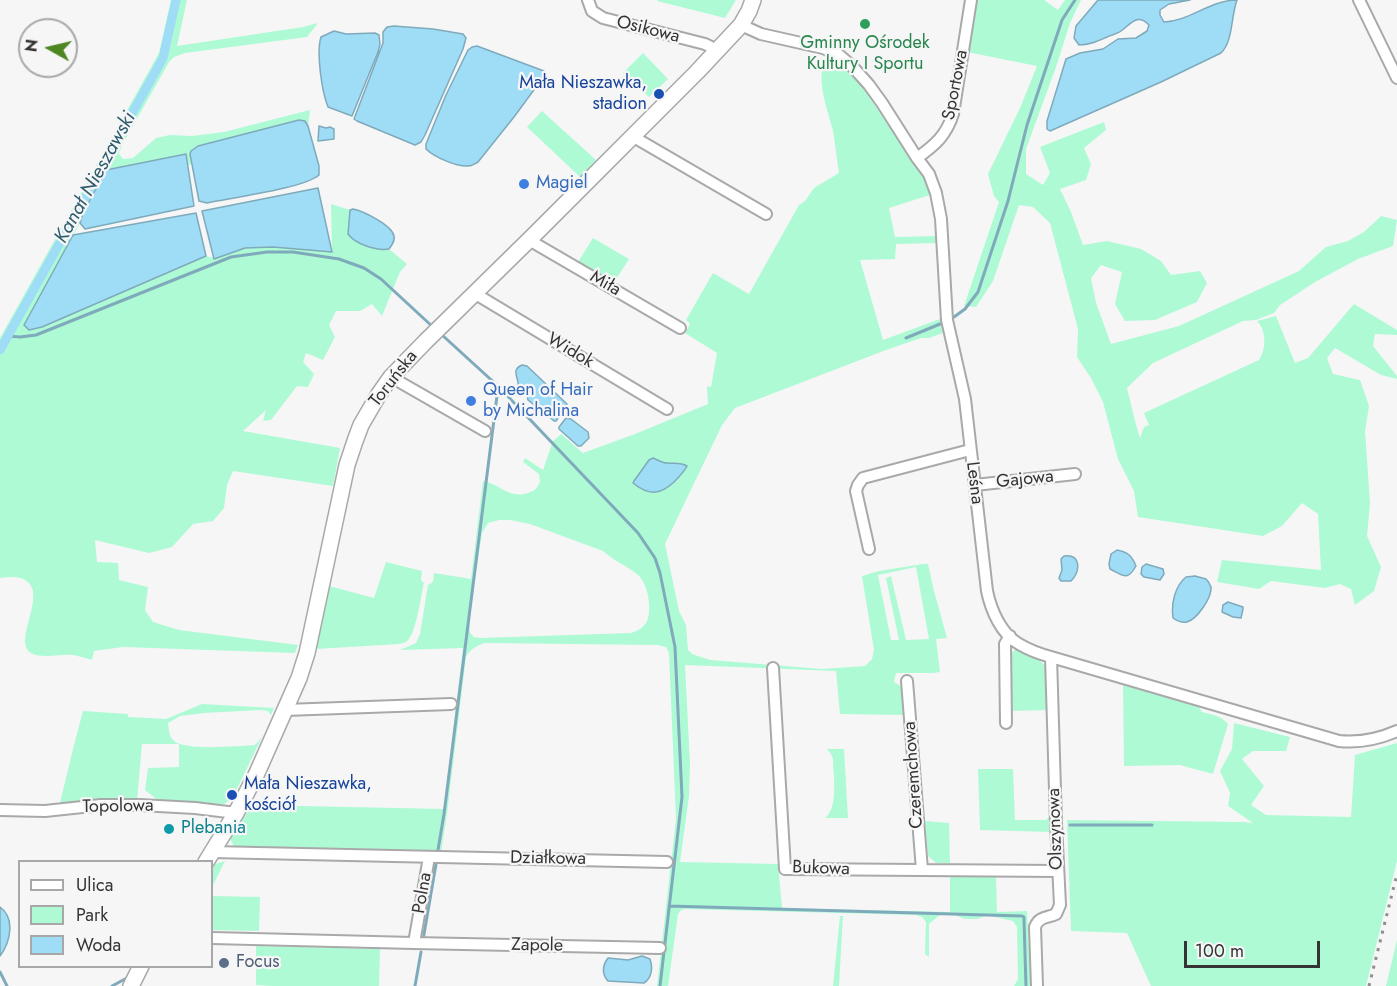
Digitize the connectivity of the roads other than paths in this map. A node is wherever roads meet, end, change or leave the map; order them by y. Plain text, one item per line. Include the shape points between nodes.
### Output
1 (588, 0) edge
2 (753, 0) edge
3 (971, 0) edge
4 (1359, 0) edge
5 (741, 25) junction
6 (717, 50) junction
7 (1397, 78) edge
8 (632, 136) junction
9 (917, 158) junction
10 (766, 214) dead end
11 (529, 240) junction
12 (474, 293) junction
13 (680, 328) dead end
14 (391, 377) junction
15 (667, 409) dead end
16 (485, 431) dead end
17 (970, 450) junction
18 (1075, 474) dead end
19 (975, 485) junction
20 (869, 549) dead end
21 (1010, 636) junction
22 (1051, 657) junction
23 (773, 668) dead end
24 (907, 681) dead end
25 (452, 704) dead end
26 (285, 710) junction
27 (1006, 723) dead end
28 (1397, 731) edge
29 (0, 810) edge
30 (236, 813) junction
31 (209, 857) edge
32 (429, 857) junction
33 (668, 862) dead end
34 (922, 870) junction
35 (1058, 871) junction
36 (213, 938) edge
37 (414, 943) junction
38 (660, 948) dead end
39 (140, 968) edge
40 (131, 986) edge
41 (1037, 986) edge

1 - 6 street, Osikowa via 592,11 603,18
2 - 5 main road, Toruńska
3 - 9 street, Sportowa via 950,124 935,145
4 - 7 street
5 - 6 main road, Toruńska
5 - 9 street, Leśna via 838,54 869,85
6 - 8 main road, Toruńska
8 - 10 street
8 - 11 main road, Toruńska
9 - 17 street, Leśna via 929,174 939,204 947,321 965,399
11 - 12 main road, Toruńska
11 - 13 street, Miła
12 - 14 main road, Toruńska
12 - 15 street, Widok
14 - 16 street
14 - 26 main road, Toruńska via 351,449 307,653
17 - 19 street, Leśna
17 - 20 street via 863,478 856,491
18 - 19 street, Gajowa
19 - 21 street, Leśna via 988,598
21 - 22 street, Leśna via 1032,651
21 - 27 street via 1005,644
22 - 28 street, Leśna via 1339,741
22 - 35 street, Olszynowa
23 - 34 street, Bukowa via 784,869
24 - 34 street, Czeremchowa
25 - 26 street
26 - 30 main road, Toruńska
29 - 30 street, Topolowa via 140,805
30 - 31 main road, Toruńska
31 - 32 street, Polna
32 - 33 street, Działkowa
32 - 37 street, Polna
34 - 35 street, Bukowa
35 - 41 street, Olszynowa via 1058,912 1041,918 1035,927
36 - 37 street
37 - 38 street, Zapole
39 - 40 main road

